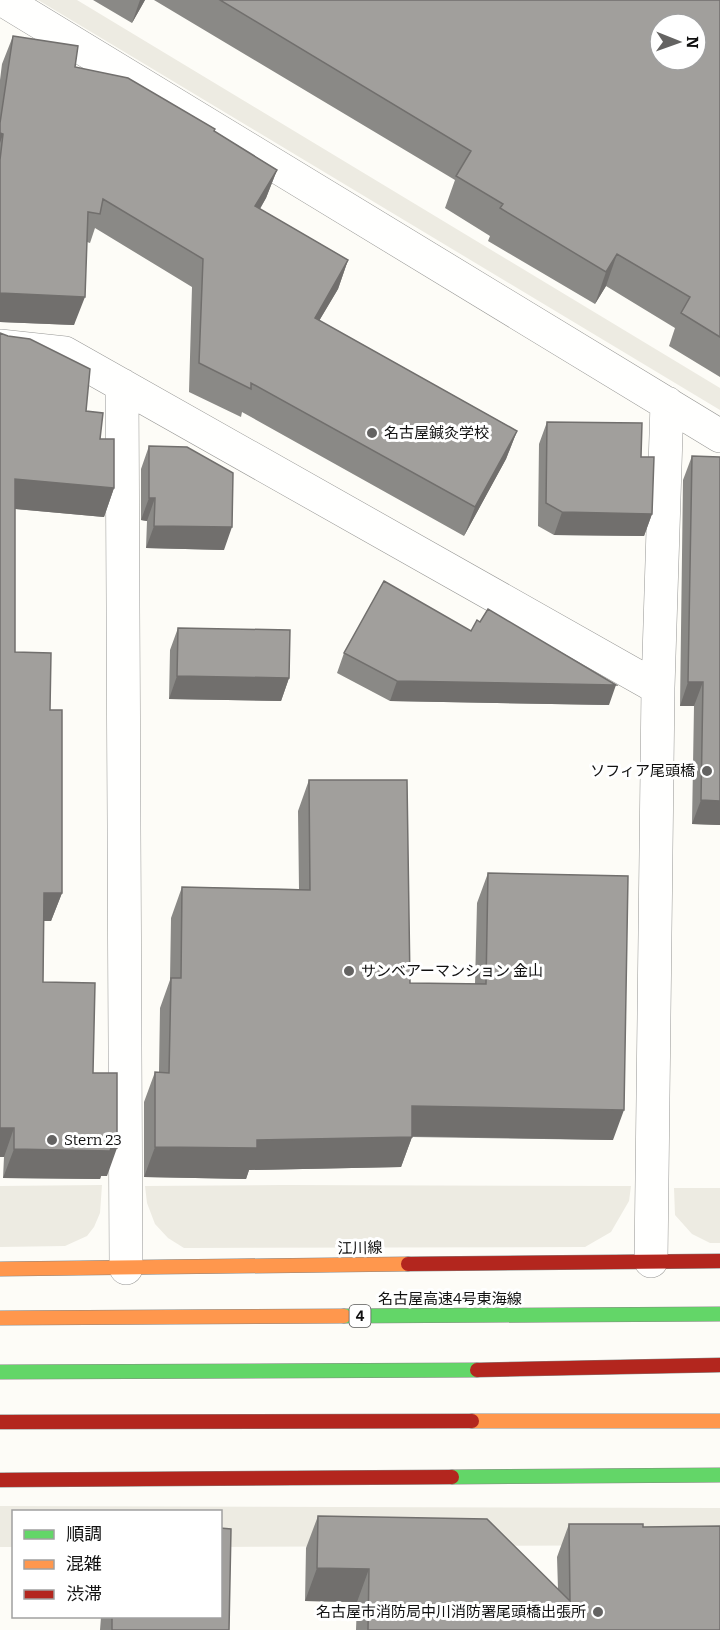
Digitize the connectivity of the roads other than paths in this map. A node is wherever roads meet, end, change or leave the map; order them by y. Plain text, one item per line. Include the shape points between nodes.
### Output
1 (3, 0) edge
2 (0, 346) edge
3 (122, 385) junction
4 (667, 403) junction
5 (720, 436) edge
6 (658, 688) junction
7 (651, 1261) junction
8 (720, 1262) edge
9 (126, 1268) junction
10 (0, 1269) edge
11 (720, 1314) edge
12 (0, 1318) edge
13 (720, 1365) edge
14 (0, 1372) edge
15 (720, 1421) edge
16 (0, 1422) edge
17 (720, 1475) edge
18 (0, 1480) edge

1 - 4 street
2 - 3 street via 65,353
3 - 6 street
3 - 9 street
4 - 5 street
4 - 6 street
6 - 7 street
7 - 8 main road, 江川線
7 - 9 main road, 江川線
9 - 10 main road, 江川線
11 - 12 main road, 名古屋高速4号東海線 / 4
13 - 14 main road
15 - 16 main road
17 - 18 main road

